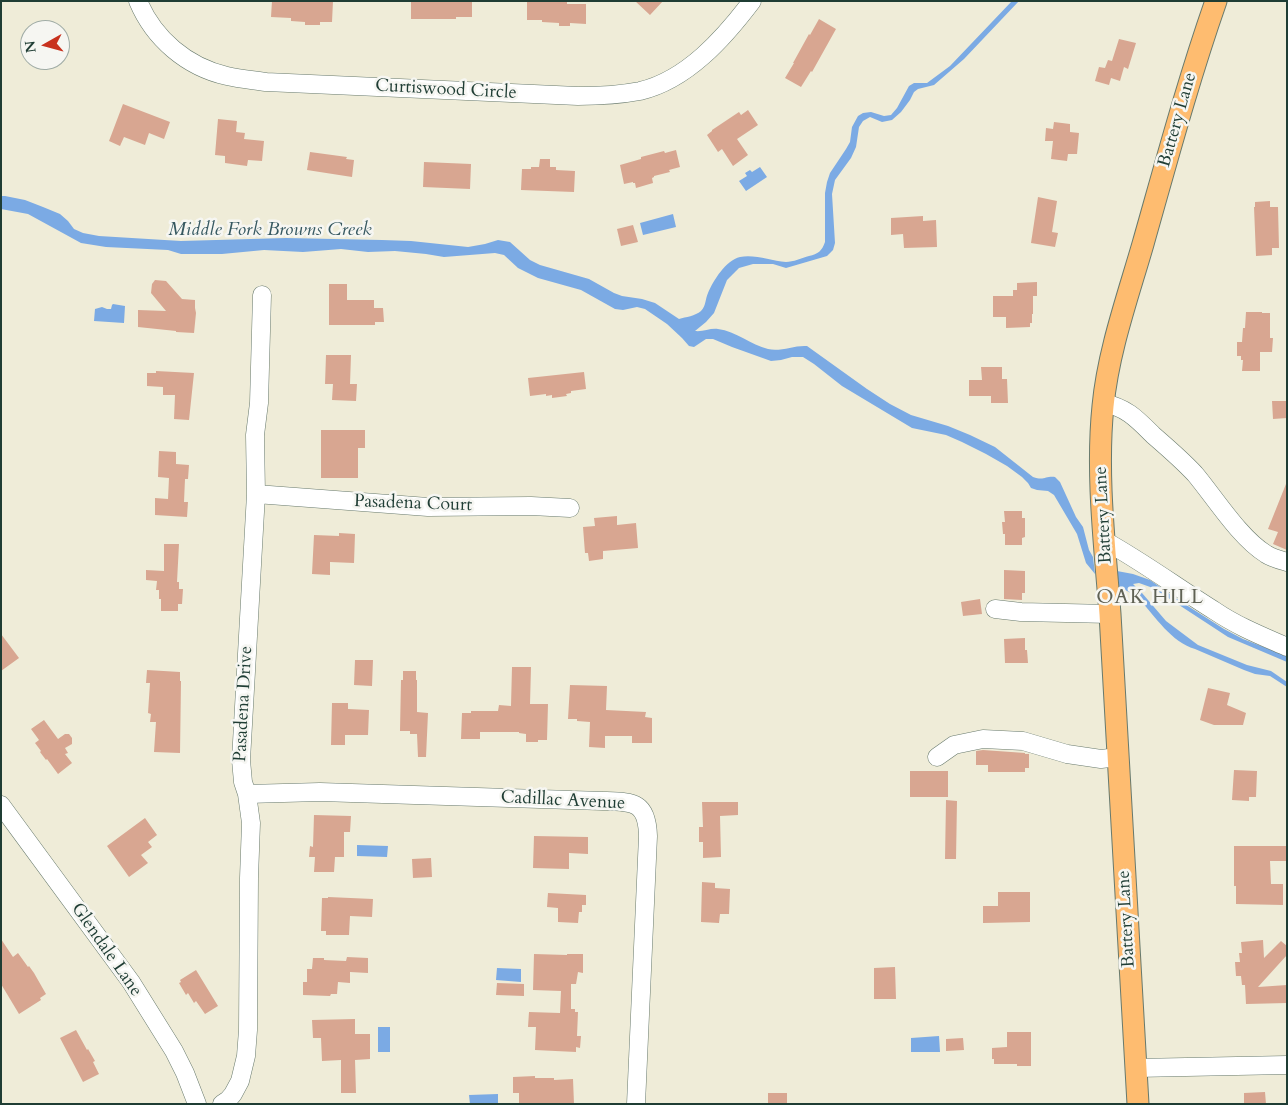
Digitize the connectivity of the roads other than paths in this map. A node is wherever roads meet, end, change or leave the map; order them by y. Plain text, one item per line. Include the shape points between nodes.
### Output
1 (138, 1) edge
2 (752, 1) edge
3 (1216, 1) edge
4 (262, 295) dead end
5 (1103, 403) junction
6 (256, 494) junction
7 (570, 508) dead end
8 (1105, 541) junction
9 (1287, 562) edge
10 (995, 609) dead end
11 (1110, 614) junction
12 (1287, 647) edge
13 (937, 757) dead end
14 (1118, 757) junction
15 (247, 794) junction
16 (1, 805) edge
17 (1287, 1065) edge
18 (1136, 1068) junction
19 (197, 1104) edge
20 (222, 1104) edge
21 (636, 1104) edge
22 (1138, 1104) edge

1 - 2 street, Curtiswood Circle via 152,27 170,47 196,65 226,76 266,82 604,96 641,90 670,79 718,43
3 - 5 main road, Battery Lane via 1196,59 1127,299
4 - 6 street, Pasadena Drive via 259,403 254,434
5 - 8 main road, Battery Lane via 1100,464
5 - 9 street via 1132,415 1194,473 1251,541 1265,554
6 - 7 street, Pasadena Court via 428,507
6 - 15 street, Pasadena Drive via 241,760 242,782
8 - 11 main road, Battery Lane
8 - 12 street via 1216,612
10 - 11 street
11 - 14 main road, Battery Lane
13 - 14 street via 954,745 983,739 1023,740 1067,754 1101,759
14 - 18 main road, Battery Lane
15 - 20 street, Pasadena Drive via 251,823 246,1056 237,1088
15 - 21 street, Cadillac Avenue via 320,792 594,800 632,804 640,808 648,824 648,836
16 - 19 street, Glendale Lane via 131,982 174,1051
17 - 18 street
18 - 22 main road, Battery Lane

